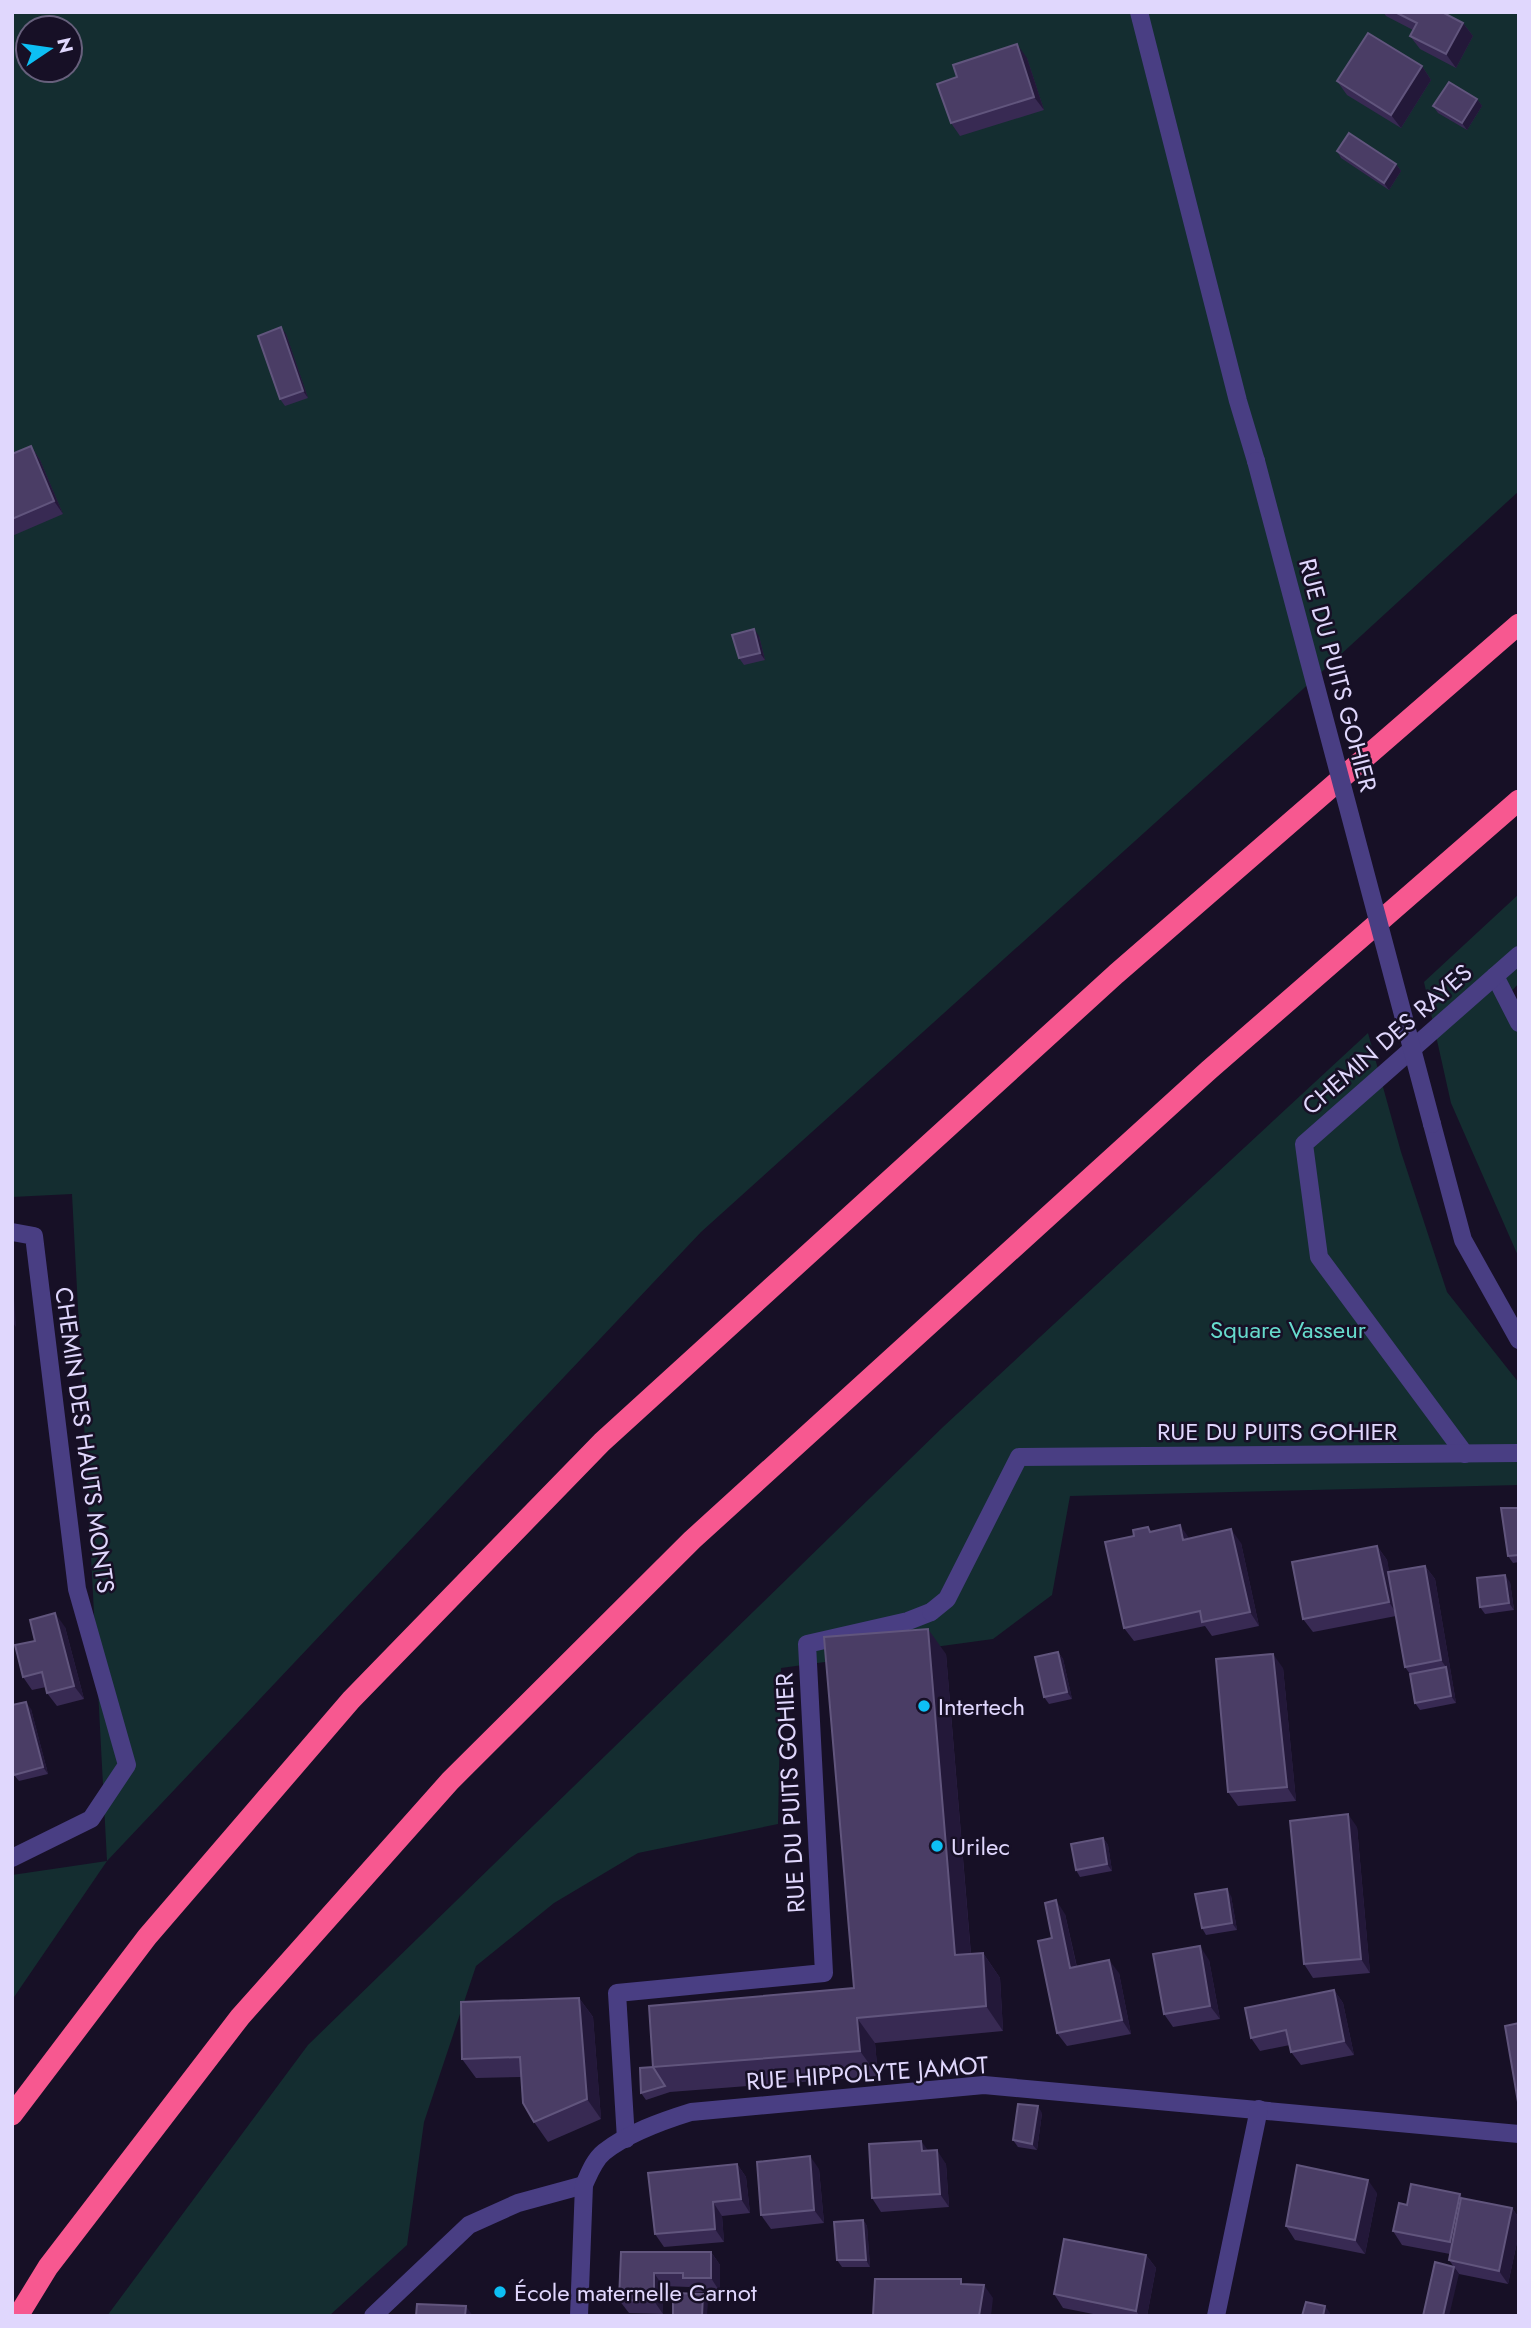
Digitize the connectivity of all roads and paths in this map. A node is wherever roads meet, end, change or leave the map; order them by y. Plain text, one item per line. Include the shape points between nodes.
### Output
1 (1139, 12) edge
2 (1519, 625) edge
3 (1519, 800) edge
4 (1519, 955) edge
5 (1495, 976) junction
6 (1519, 1023) edge
7 (12, 1232) edge
8 (1519, 1340) edge
9 (1519, 1453) edge
10 (1465, 1454) junction
11 (12, 1858) edge
12 (1259, 2109) junction
13 (12, 2115) edge
14 (1519, 2134) edge
15 (626, 2139) junction
16 (584, 2186) junction
17 (18, 2316) edge
18 (373, 2316) edge
19 (579, 2316) edge
20 (1216, 2316) edge

1 - 8 street, RUE DU PUITS GOHIER, bridge via 1238,401 1463,1240
2 - 13 highway via 1116,974 602,1442 351,1700 147,1937
3 - 17 highway via 1209,1070 692,1540 450,1781 240,2017 48,2267
4 - 5 street, CHEMIN DES RAYES
5 - 6 street
5 - 10 street, CHEMIN DES RAYES via 1304,1144 1319,1257
7 - 11 street, CHEMIN DES HAUTS MONTS via 33,1236 77,1589 127,1765 91,1819
9 - 10 street, RUE DU PUITS GOHIER
10 - 15 street, RUE DU PUITS GOHIER via 1019,1457 947,1599 908,1621 807,1644 824,1973 617,1993
12 - 14 street, RUE HIPPOLYTE JAMOT
12 - 15 street, RUE HIPPOLYTE JAMOT via 984,2085 691,2112
12 - 20 street
15 - 16 street, RUE HIPPOLYTE JAMOT via 603,2153
16 - 18 street via 518,2203 469,2225
16 - 19 street

